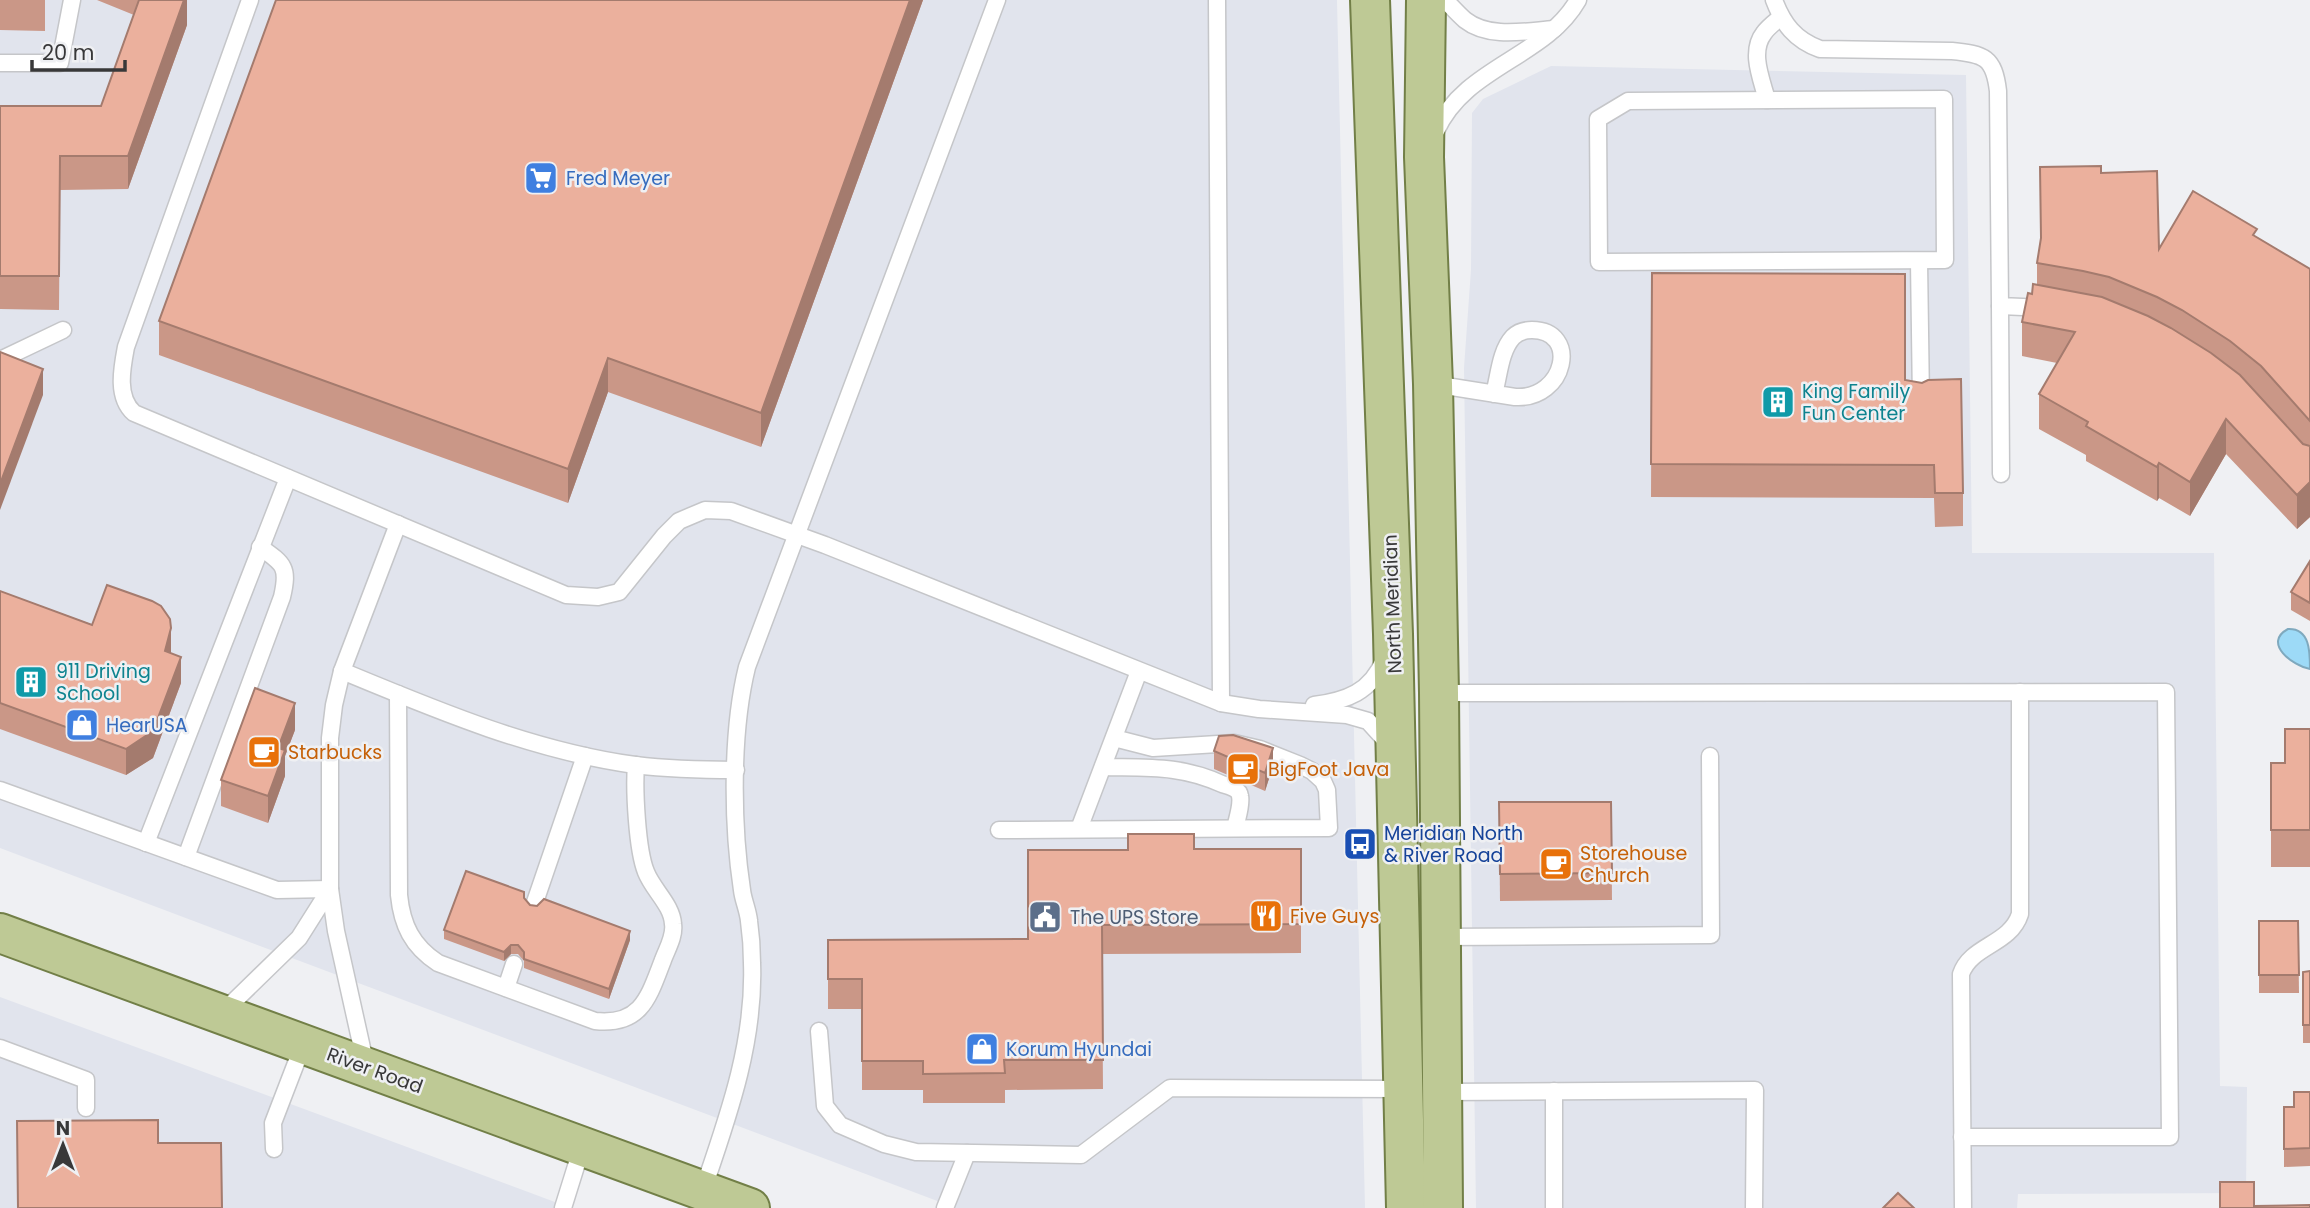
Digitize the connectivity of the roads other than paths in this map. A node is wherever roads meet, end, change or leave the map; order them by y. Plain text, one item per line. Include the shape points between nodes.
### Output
1 (72, 0) edge
2 (250, 0) edge
3 (997, 0) edge
4 (1217, 0) edge
5 (1370, 0) edge
6 (1426, 0) edge
7 (1445, 0) edge
8 (1578, 0) edge
9 (1774, 0) edge
10 (1781, 17) junction
11 (1554, 30) junction
12 (0, 63) edge
13 (1767, 100) junction
14 (1424, 157) junction
15 (1919, 261) junction
16 (2000, 306) junction
17 (2066, 312) edge
18 (63, 330) dead end
19 (0, 360) edge
20 (1433, 384) junction
21 (1494, 394) junction
22 (1921, 406) edge
23 (2001, 474) dead end
24 (288, 478) junction
25 (398, 524) junction
26 (798, 535) junction
27 (260, 547) junction
28 (1393, 634) junction
29 (342, 671) junction
30 (1139, 671) junction
31 (2020, 692) junction
32 (1439, 693) junction
33 (398, 694) junction
34 (1221, 702) junction
35 (1283, 709) junction
36 (1114, 738) junction
37 (585, 756) junction
38 (1710, 756) dead end
39 (1397, 762) junction
40 (636, 765) junction
41 (1103, 767) junction
42 (736, 769) junction
43 (0, 790) edge
44 (1235, 828) junction
45 (1079, 829) junction
46 (999, 830) dead end
47 (146, 843) junction
48 (186, 857) junction
49 (330, 889) junction
50 (534, 905) edge
51 (0, 933) edge
52 (1442, 937) junction
53 (514, 964) dead end
54 (506, 988) junction
55 (222, 1014) junction
56 (819, 1031) dead end
57 (303, 1044) junction
58 (0, 1048) edge
59 (367, 1067) junction
60 (1402, 1089) junction
61 (1554, 1091) junction
62 (1444, 1092) junction
63 (86, 1108) dead end
64 (1962, 1137) junction
65 (582, 1147) junction
66 (274, 1149) dead end
67 (967, 1153) junction
68 (1404, 1168) junction
69 (703, 1190) junction
70 (563, 1208) edge
71 (750, 1208) edge
72 (944, 1208) edge
73 (1399, 1208) edge
74 (1406, 1208) edge
75 (1443, 1208) edge
76 (1554, 1208) edge
77 (1755, 1208) edge
78 (1963, 1208) edge

1 - 12 lane via 60,63
2 - 24 lane via 129,336 122,386 125,402 134,413
3 - 26 lane
4 - 34 lane
5 - 28 main road, North Meridian
6 - 14 main road
7 - 11 lane via 1467,22 1483,29 1511,33
8 - 11 lane
9 - 10 lane
10 - 13 lane via 1759,44 1758,69
10 - 16 lane via 1806,44 1820,49 1951,51 1987,59 1996,72 1998,91
11 - 14 lane via 1468,87 1444,113
13 - 15 lane via 1944,99 1945,260
13 - 15 lane via 1628,101 1598,119 1599,262
14 - 20 main road
15 - 22 lane
16 - 17 lane
16 - 23 lane
18 - 19 lane
20 - 21 lane
20 - 32 main road
21 - 21 lane via 1526,398 1548,386 1563,363 1557,342 1538,330 1512,338
24 - 25 lane
24 - 27 lane
25 - 26 lane via 582,598 619,592 672,527 705,510 732,511
25 - 29 lane
26 - 30 lane
26 - 42 lane via 747,667
27 - 47 lane
27 - 48 lane via 281,562 286,577 282,597
28 - 35 lane via 1375,679 1355,696
28 - 39 main road, North Meridian
29 - 33 lane
29 - 49 lane via 330,738
30 - 34 lane
30 - 36 lane
31 - 32 lane
31 - 64 lane via 2020,915 2013,929 1970,958 1961,974
31 - 64 lane via 2166,692 2170,1137
32 - 52 main road
33 - 37 lane via 513,737
33 - 54 lane via 401,915 421,950 438,963
34 - 35 lane
35 - 39 lane via 1368,720 1386,738
36 - 41 lane
36 - 44 lane via 1153,748 1234,743 1300,765 1323,781 1329,828
37 - 40 lane
37 - 50 lane
38 - 52 lane via 1711,935
39 - 60 main road, North Meridian
40 - 42 lane
40 - 54 lane via 635,796 645,869 670,911 674,929 649,998 636,1013 604,1022
41 - 44 lane via 1178,769 1219,782 1240,796
41 - 45 lane
42 - 69 lane via 742,891 752,964 751,1004 746,1051
43 - 47 lane
44 - 45 lane
45 - 46 lane
47 - 48 lane
48 - 49 lane via 277,890
49 - 55 lane via 299,938
49 - 59 lane
51 - 55 main road, River Road
52 - 62 main road
53 - 54 lane
55 - 57 main road, River Road
56 - 67 lane via 825,1106 840,1125 902,1150
57 - 59 main road, River Road
57 - 66 lane via 273,1123
58 - 63 lane via 86,1080
59 - 65 main road, River Road
60 - 67 lane via 1170,1088 1081,1155
60 - 68 main road, North Meridian
61 - 62 lane
61 - 76 lane
61 - 77 lane via 1755,1090
62 - 75 main road
64 - 78 lane
65 - 69 main road, River Road
65 - 70 lane
67 - 72 lane
68 - 73 main road
68 - 74 main road, North Meridian
69 - 71 main road, River Road

